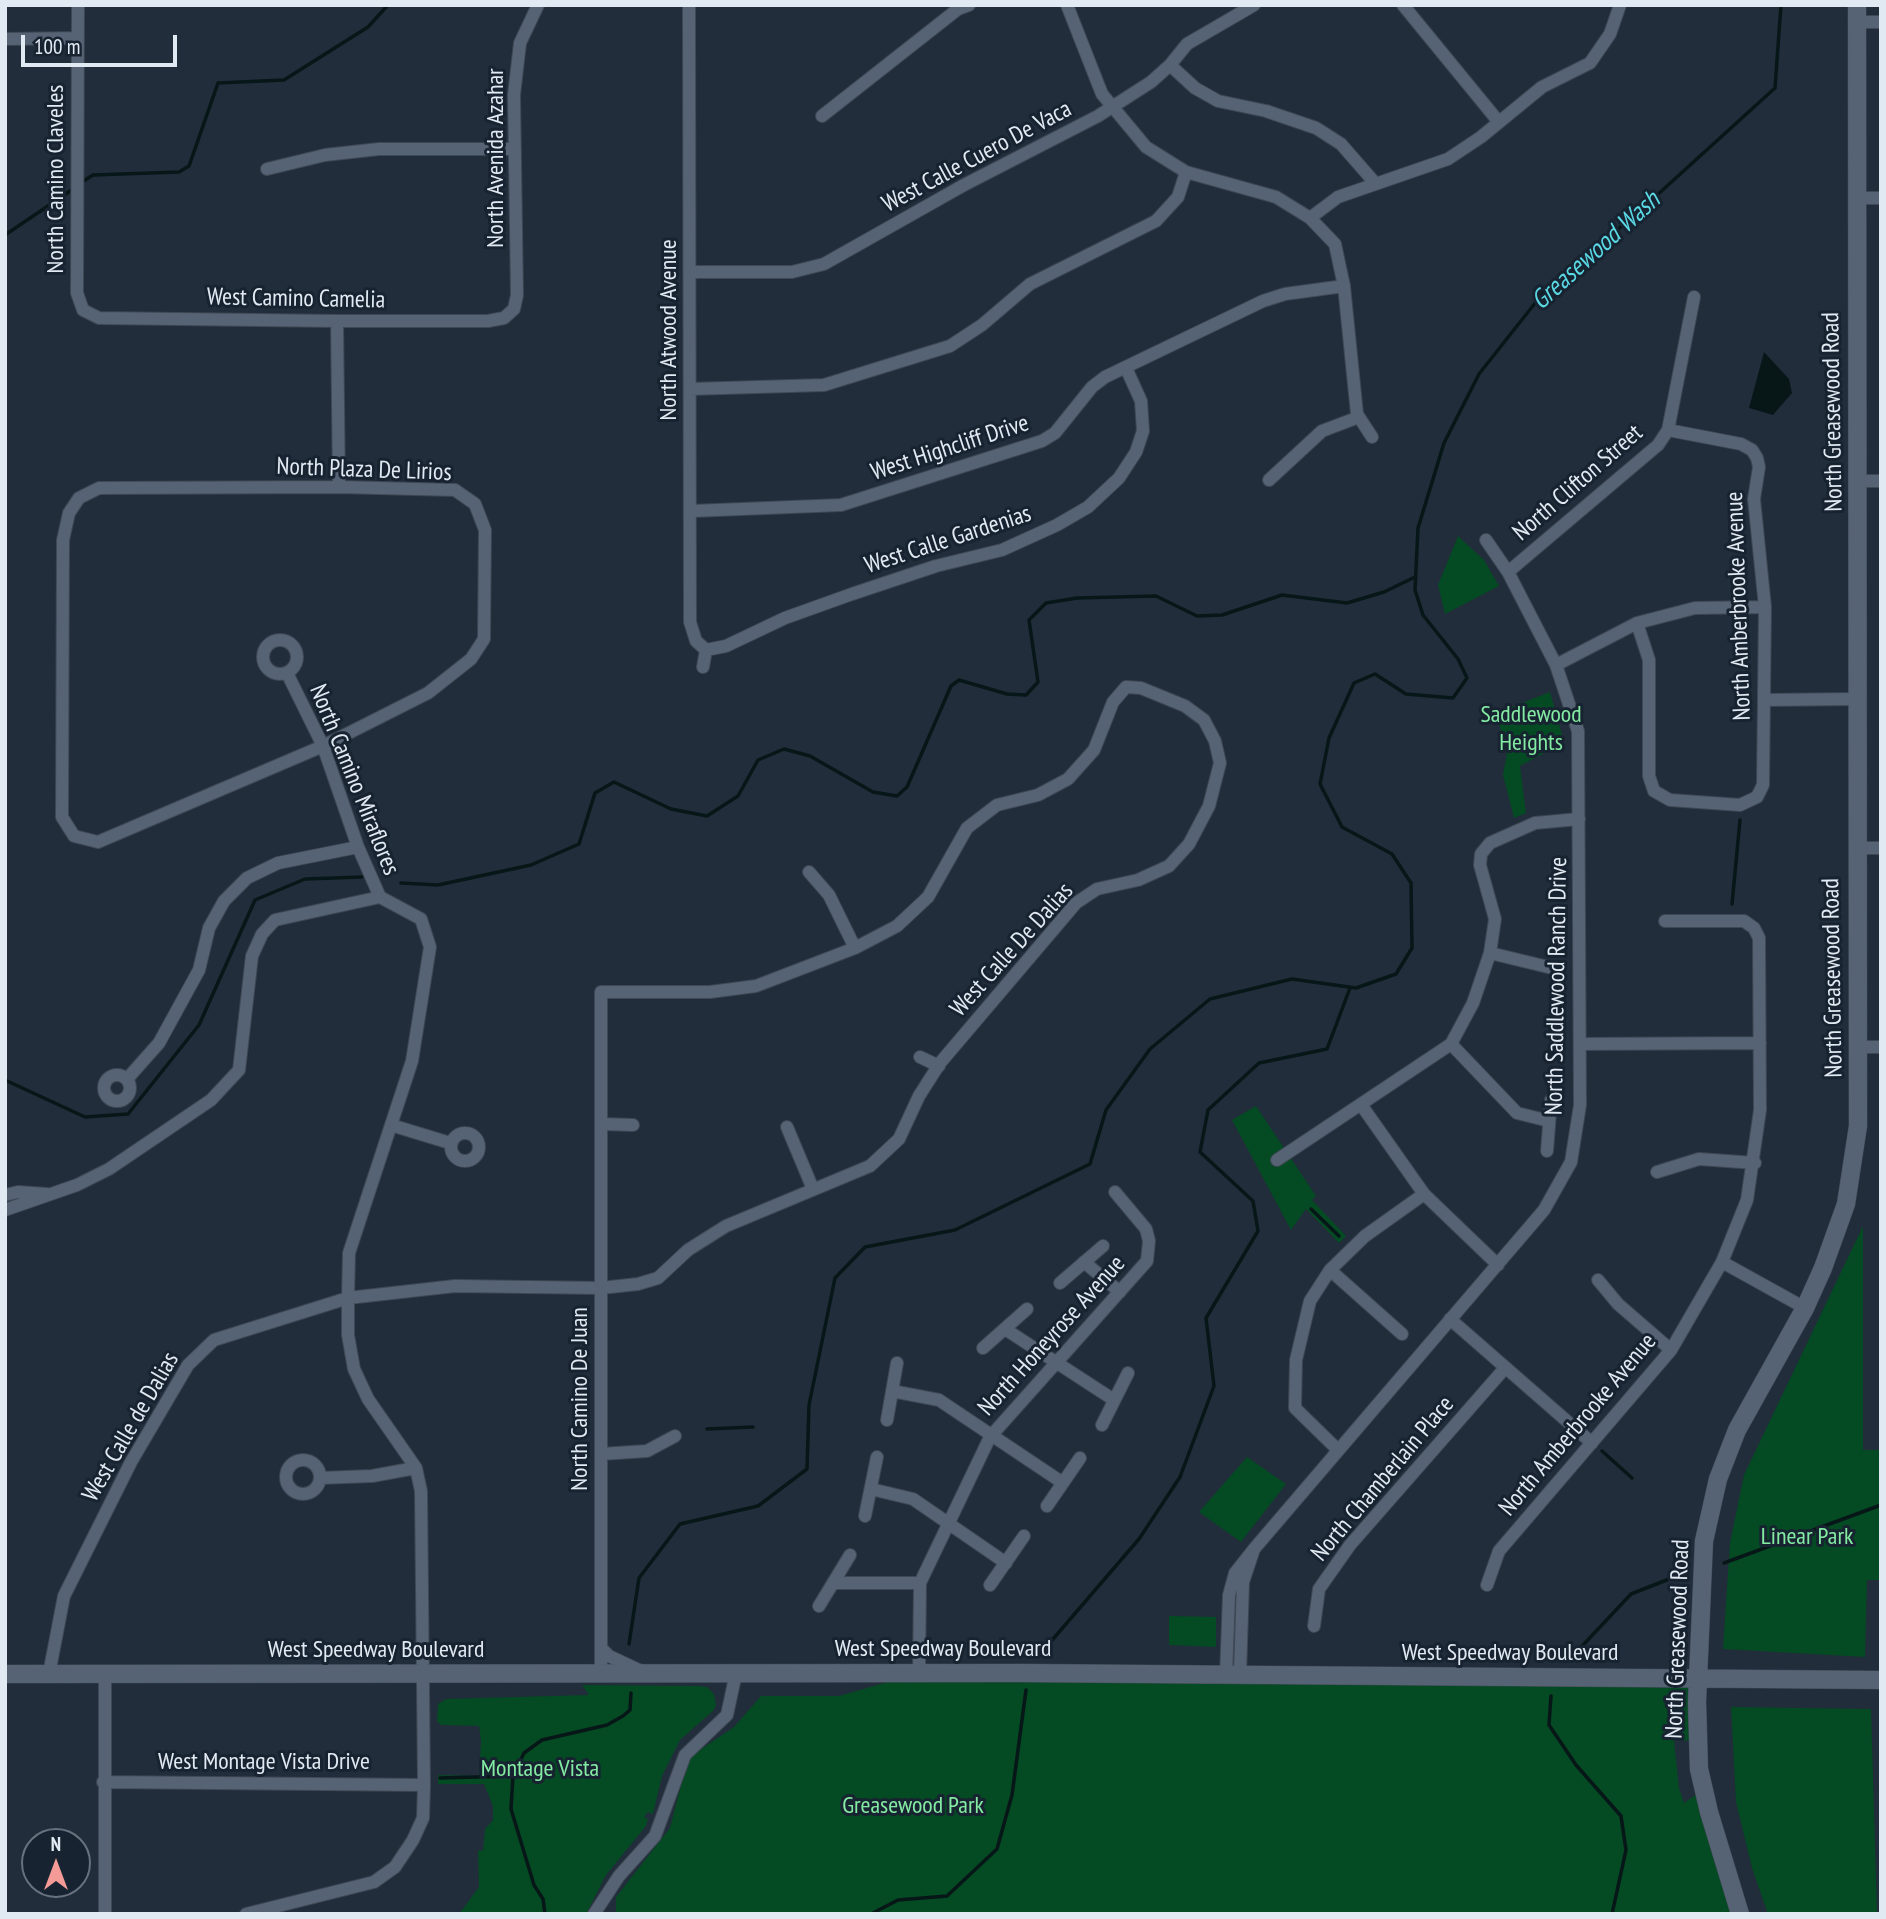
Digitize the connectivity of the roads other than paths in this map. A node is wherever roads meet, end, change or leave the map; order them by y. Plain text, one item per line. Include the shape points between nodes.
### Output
1 (78, 5) edge
2 (538, 5) edge
3 (689, 5) edge
4 (969, 5) edge
5 (1066, 5) edge
6 (1254, 5) edge
7 (1403, 5) edge
8 (1620, 5) edge
9 (1857, 14) edge
10 (1881, 22) edge
11 (78, 38) junction
12 (5, 39) edge
13 (1170, 65) junction
14 (1111, 107) junction
15 (822, 116) dead end
16 (1498, 121) junction
17 (515, 149) junction
18 (267, 169) dead end
19 (1186, 172) junction
20 (1375, 183) junction
21 (1855, 198) junction
22 (1881, 198) edge
23 (1310, 218) junction
24 (690, 272) junction
25 (1343, 286) junction
26 (1694, 297) dead end
27 (82, 314) joint
28 (512, 315) joint
29 (337, 321) junction
30 (1126, 368) junction
31 (690, 389) junction
32 (1359, 417) junction
33 (1668, 430) junction
34 (1372, 437) dead end
35 (1269, 480) dead end
36 (1860, 481) junction
37 (1881, 481) edge
38 (339, 487) junction
39 (692, 511) junction
40 (1486, 540) dead end
41 (1508, 572) junction
42 (1765, 607) junction
43 (1637, 623) junction
44 (706, 650) junction
45 (1556, 666) junction
46 (703, 667) dead end
47 (287, 673) dead end
48 (1856, 699) junction
49 (1764, 700) junction
50 (323, 746) junction
51 (1579, 818) junction
52 (358, 847) junction
53 (1856, 848) junction
54 (1881, 848) edge
55 (809, 872) dead end
56 (380, 897) junction
57 (1665, 921) dead end
58 (855, 948) junction
59 (1490, 953) junction
60 (1552, 968) dead end
61 (1760, 1043) junction
62 (1451, 1044) junction
63 (1580, 1044) junction
64 (1859, 1047) junction
65 (1881, 1047) edge
66 (920, 1057) dead end
67 (939, 1066) junction
68 (127, 1079) dead end
69 (1552, 1100) dead end
70 (1362, 1106) junction
71 (1549, 1121) junction
72 (602, 1124) junction
73 (391, 1125) junction
74 (633, 1125) dead end
75 (787, 1126) dead end
76 (450, 1143) dead end
77 (1547, 1151) dead end
78 (1277, 1160) dead end
79 (1755, 1163) junction
80 (1657, 1172) dead end
81 (813, 1189) junction
82 (1115, 1192) dead end
83 (47, 1194) junction
84 (1424, 1194) junction
85 (5, 1195) edge
86 (5, 1210) edge
87 (1102, 1246) dead end
88 (1084, 1262) junction
89 (1722, 1262) junction
90 (1498, 1265) junction
91 (1330, 1270) junction
92 (1598, 1280) dead end
93 (1060, 1283) dead end
94 (601, 1288) junction
95 (1120, 1292) junction
96 (348, 1298) junction
97 (1805, 1308) junction
98 (1027, 1309) dead end
99 (1450, 1319) junction
100 (1005, 1329) junction
101 (1402, 1334) dead end
102 (983, 1348) dead end
103 (1671, 1350) junction
104 (897, 1363) dead end
105 (1057, 1365) junction
106 (1505, 1368) junction
107 (1128, 1373) dead end
108 (892, 1391) junction
109 (1114, 1400) junction
110 (887, 1420) dead end
111 (1102, 1425) dead end
112 (675, 1436) dead end
113 (990, 1437) junction
114 (1592, 1443) junction
115 (1338, 1450) junction
116 (601, 1454) junction
117 (877, 1457) dead end
118 (1080, 1458) dead end
119 (416, 1468) junction
120 (320, 1478) dead end
121 (1063, 1483) junction
122 (871, 1489) junction
123 (1047, 1506) dead end
124 (866, 1516) dead end
125 (950, 1526) junction
126 (1024, 1536) dead end
127 (850, 1555) dead end
128 (1006, 1563) junction
129 (833, 1583) junction
130 (920, 1583) junction
131 (990, 1585) dead end
132 (1487, 1585) dead end
133 (819, 1606) dead end
134 (1314, 1626) dead end
135 (601, 1648) junction
136 (736, 1673) junction
137 (919, 1673) junction
138 (5, 1674) edge
139 (49, 1674) junction
140 (651, 1674) junction
141 (104, 1675) junction
142 (425, 1675) junction
143 (601, 1675) junction
144 (1233, 1676) junction
145 (1698, 1680) junction
146 (1881, 1680) edge
147 (103, 1782) junction
148 (424, 1785) junction
149 (609, 1892) junction
150 (105, 1914) edge
151 (246, 1914) edge
152 (594, 1914) edge
153 (602, 1914) edge
154 (1740, 1914) edge

1 - 11 street, North Camino Claveles
2 - 17 street, North Avenida Azahar via 520,43 514,95
3 - 24 street, North Atwood Avenue
4 - 15 street
5 - 14 street
6 - 13 street, West Calle Cuero De Vaca via 1186,44
7 - 16 street
8 - 16 street via 1610,34 1590,63 1542,87
9 - 10 street
9 - 21 main road, North Greasewood Road
11 - 12 street
11 - 27 street, North Camino Claveles via 77,293
13 - 14 street, West Calle Cuero De Vaca
13 - 20 street via 1218,101 1316,128 1341,144
14 - 19 street via 1146,147
14 - 24 street, West Calle Cuero De Vaca via 824,264 792,272
16 - 20 street via 1448,159
17 - 18 street via 379,149 325,155
17 - 28 street, North Avenida Azahar via 517,303
19 - 23 street via 1276,197
19 - 31 street via 1178,197 1156,221 1030,284 950,346 806,388
20 - 23 street via 1338,197
21 - 22 street
21 - 36 main road, North Greasewood Road
23 - 25 street via 1335,244
24 - 31 street, North Atwood Avenue
25 - 30 street, West Highcliff Drive via 1263,301
25 - 32 street
26 - 33 street, North Clifton Street
27 - 29 street, West Camino Camelia via 99,318
28 - 29 street, West Camino Camelia via 488,321
29 - 38 street
30 - 39 street, West Highcliff Drive via 1093,387 1055,433 967,466 841,505
30 - 44 street, West Calle Gardenias via 1141,401 1143,431 1136,453 1119,478 1088,507 1002,550 852,594
31 - 39 street, North Atwood Avenue
32 - 34 street
32 - 35 street via 1322,431
33 - 41 street, North Clifton Street via 1658,445
33 - 42 street, North Amberbrooke Avenue via 1756,451 1759,467 1754,499
36 - 37 street
36 - 48 main road, North Greasewood Road
38 - 50 street, North Plaza De Lirios via 456,490 475,504 485,530 484,639 471,659 428,693
38 - 50 street, North Plaza De Lirios via 99,488 79,498 69,513 63,540 62,817 74,836 97,842
39 - 44 street, North Atwood Avenue via 690,622 696,641
40 - 41 street, North Saddlewood Ranch Drive
41 - 45 street, North Saddlewood Ranch Drive
42 - 43 street via 1695,608
42 - 49 street, North Amberbrooke Avenue
43 - 45 street
43 - 49 street, North Amberbrooke Avenue via 1648,660 1652,793 1670,800 1740,805 1757,800 1763,785
44 - 46 street
45 - 51 street, North Saddlewood Ranch Drive via 1578,731
47 - 50 street, North Camino Miraflores
48 - 49 street
48 - 53 main road, North Greasewood Road
50 - 52 street, North Camino Miraflores
51 - 59 street via 1535,823 1477,849 1495,919
51 - 63 street, North Saddlewood Ranch Drive
52 - 56 street, North Camino Miraflores
52 - 68 street via 278,863 247,878 224,901 209,928 199,970 159,1043
53 - 54 street
53 - 64 main road, North Greasewood Road
55 - 58 street via 829,895
56 - 73 street, North Camino Miraflores via 421,919 430,947 412,1061
56 - 83 street via 275,920 252,956 239,1070 211,1100 109,1169
57 - 61 street, North Amberbrooke Avenue via 1756,925
58 - 67 street, West Calle De Dalias via 897,926 928,897 967,828 997,805 1038,795 1068,779 1094,750 1125,683 1185,706 1204,720 1220,763 1209,806 1189,844 1169,866 1138,880 1097,889 1076,903
58 - 72 street, North Camino De Juan via 756,986 710,992 601,992
59 - 60 street
59 - 62 street via 1473,1003
61 - 63 street
61 - 79 street, North Amberbrooke Avenue
62 - 70 street
62 - 71 street via 1517,1113
63 - 90 street, North Saddlewood Ranch Drive via 1580,1105 1571,1162 1544,1210
64 - 65 street
64 - 97 main road, North Greasewood Road via 1858,1126 1846,1204
66 - 67 street
67 - 81 street, West Calle De Dalias via 899,1139 870,1166
69 - 71 street
70 - 78 street
70 - 84 street
71 - 77 street
72 - 74 street
72 - 94 street, North Camino De Juan
73 - 76 street
73 - 96 street, North Camino Miraflores via 349,1253
75 - 81 street
79 - 80 street via 1699,1159
79 - 89 street, North Amberbrooke Avenue via 1747,1200
81 - 94 street, West Calle De Dalias via 709,1235 658,1278
82 - 95 street, North Honeyrose Avenue via 1146,1229 1149,1241 1147,1261
83 - 85 street
83 - 86 street
84 - 90 street
84 - 91 street via 1365,1236
87 - 88 street
88 - 93 street
88 - 95 street
89 - 97 street
89 - 103 street, North Amberbrooke Avenue
90 - 99 street, North Saddlewood Ranch Drive
91 - 101 street
91 - 115 street via 1310,1301 1296,1360 1293,1409
92 - 103 street
94 - 96 street, West Calle de Dalias via 455,1286
94 - 116 street, North Camino De Juan
95 - 105 street, North Honeyrose Avenue
96 - 119 street, North Camino Miraflores via 348,1335 355,1369 368,1399
96 - 139 street, West Calle de Dalias via 214,1340 188,1364 131,1462 64,1596
97 - 145 main road, North Greasewood Road via 1747,1411 1718,1479 1704,1541
98 - 100 street
99 - 106 street
99 - 115 street, North Saddlewood Ranch Drive
100 - 102 street
100 - 105 street
103 - 114 street, North Amberbrooke Avenue
104 - 108 street
105 - 109 street
105 - 113 street, North Honeyrose Avenue
106 - 114 street
106 - 134 street, North Chamberlain Place via 1350,1545 1319,1589
107 - 109 street
108 - 110 street
108 - 113 street via 939,1401
109 - 111 street
112 - 116 street via 648,1451
113 - 121 street
113 - 125 street, North Honeyrose Avenue
114 - 132 street, North Amberbrooke Avenue via 1499,1552
115 - 144 street, North Saddlewood Ranch Drive via 1254,1549 1243,1582
116 - 135 street, North Camino De Juan
117 - 122 street
118 - 121 street
119 - 120 street
119 - 142 street, North Camino Miraflores via 421,1491
121 - 123 street
122 - 124 street
122 - 125 street via 913,1499
125 - 128 street
125 - 130 street, North Honeyrose Avenue
126 - 128 street
127 - 129 street
128 - 131 street
129 - 130 street
129 - 133 street
130 - 137 street, North Honeyrose Avenue
135 - 140 street
135 - 143 street, North Camino De Juan
136 - 137 main road, West Speedway Boulevard
136 - 140 main road, West Speedway Boulevard
136 - 149 street via 727,1715 685,1755 656,1836
137 - 144 main road, West Speedway Boulevard
138 - 139 main road, West Speedway Boulevard
139 - 141 main road, West Speedway Boulevard
140 - 143 main road, West Speedway Boulevard
141 - 142 main road, West Speedway Boulevard
141 - 147 street
142 - 143 main road, West Speedway Boulevard
142 - 148 street, North Camino Miraflores
144 - 145 main road, West Speedway Boulevard
145 - 146 main road, West Speedway Boulevard
145 - 154 main road, North Greasewood Road via 1702,1787
147 - 148 street, West Montage Vista Drive
147 - 150 street
148 - 151 street, North Camino Miraflores via 422,1818 414,1840 395,1867 374,1882
149 - 152 street
149 - 153 street

